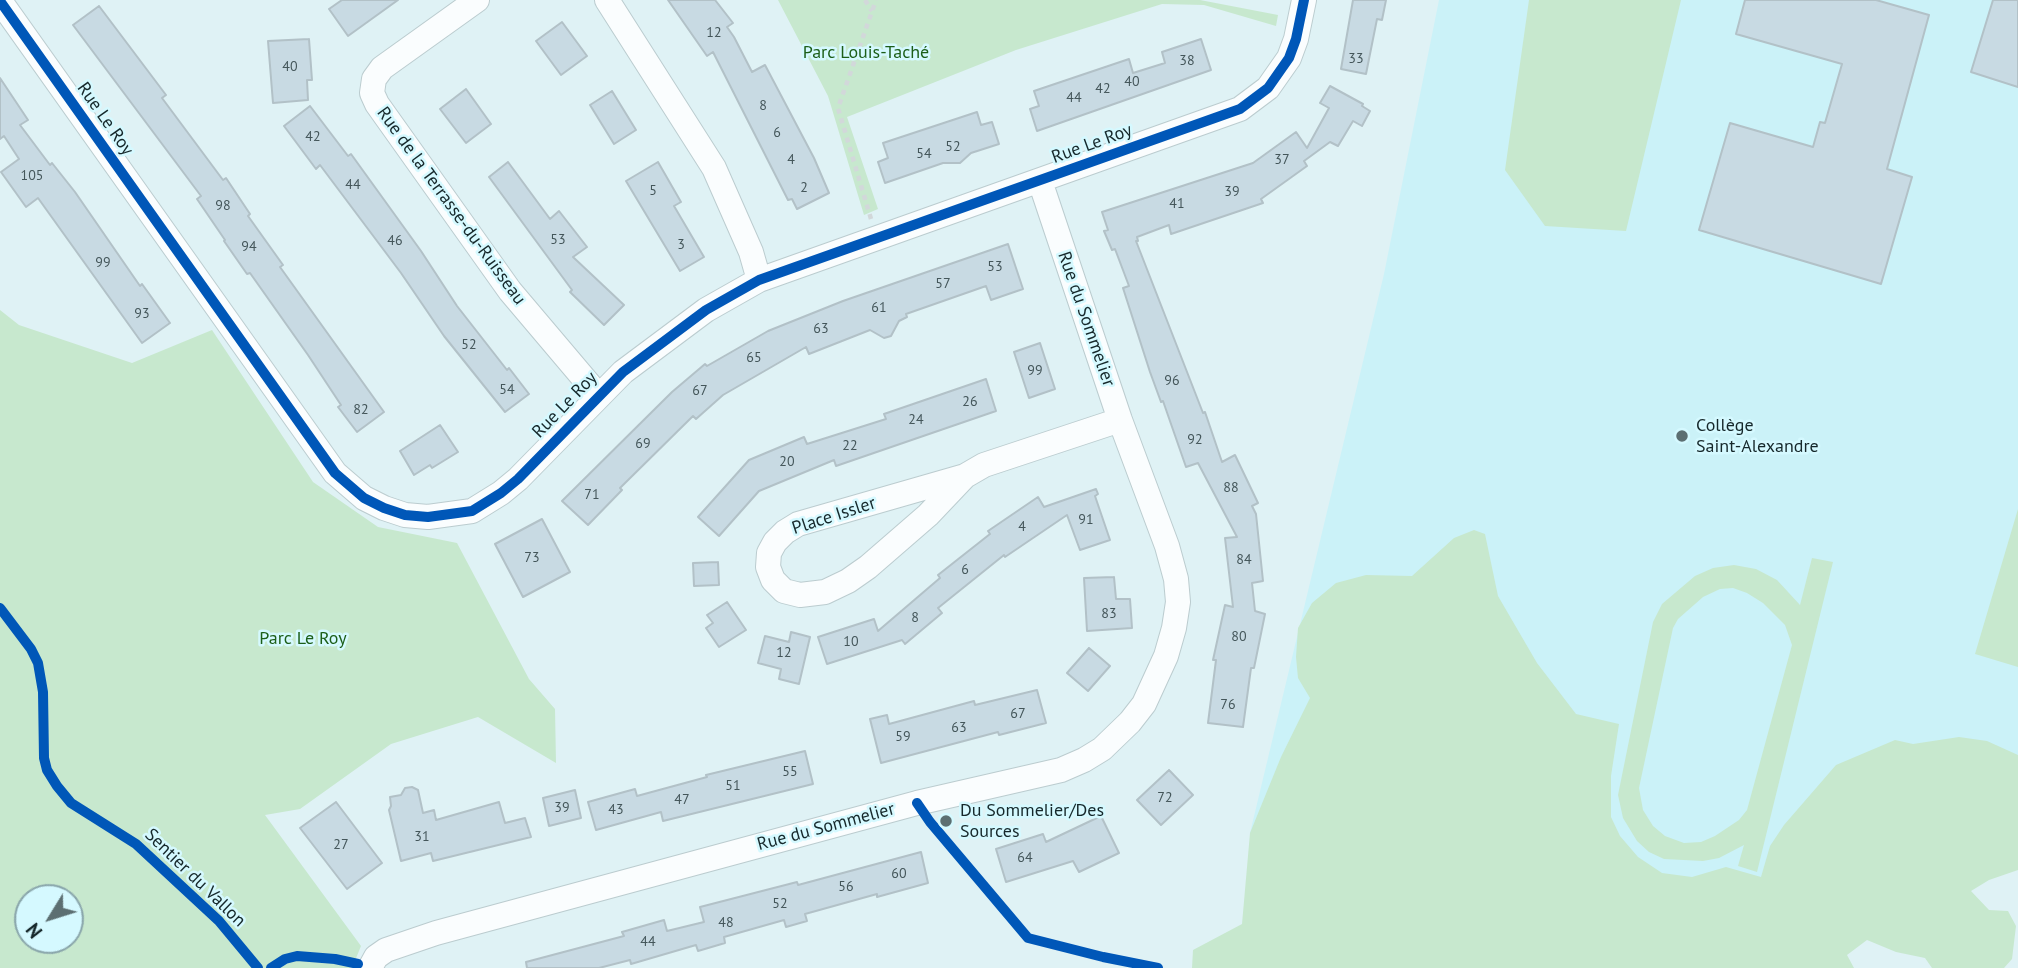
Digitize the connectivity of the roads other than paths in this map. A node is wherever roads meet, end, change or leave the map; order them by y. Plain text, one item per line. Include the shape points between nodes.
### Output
1 (477, 0) edge
2 (607, 0) edge
3 (1304, 0) edge
4 (6, 6) edge
5 (1040, 181) junction
6 (759, 280) junction
7 (598, 395) junction
8 (1120, 421) junction
9 (965, 476) junction
10 (370, 968) edge

1 - 7 street, Rue de la Terrasse-du-Ruisseau via 382,68 372,93 510,291
2 - 6 street via 714,168
3 - 5 street, Rue Le Roy via 1289,58 1256,99 1217,118
4 - 7 street, Rue Le Roy via 321,454 335,473 365,498 405,515 428,517 472,510 518,479
5 - 6 street, Rue Le Roy
5 - 8 street, Rue du Sommelier
6 - 7 street, Rue Le Roy via 695,317
8 - 9 street, Place Issler via 984,465
8 - 10 street, Rue du Sommelier via 1167,546 1178,602 1156,682 1130,722 1101,749 1061,770 917,803 405,942 376,957
9 - 9 street, Place Issler via 798,524 785,532 769,553 773,580 784,591 800,595 825,592 848,581 928,515

